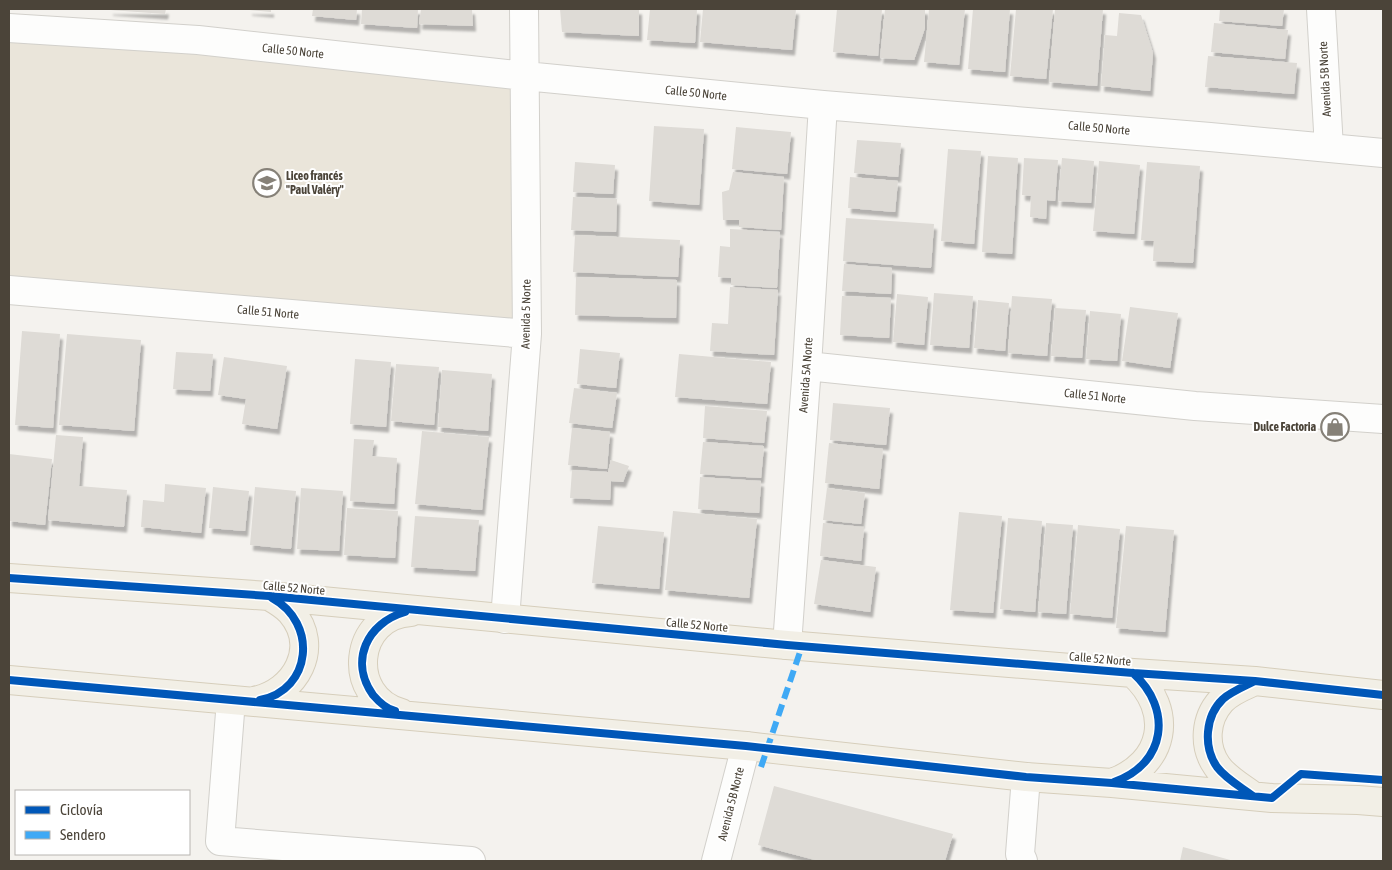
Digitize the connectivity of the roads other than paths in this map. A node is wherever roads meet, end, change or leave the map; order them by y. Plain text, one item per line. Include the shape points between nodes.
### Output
1 (524, 9) edge
2 (1321, 9) edge
3 (9, 28) edge
4 (525, 76) junction
5 (823, 105) junction
6 (1329, 148) junction
7 (1383, 153) edge
8 (9, 290) edge
9 (527, 334) junction
10 (807, 366) junction
11 (1383, 419) edge
12 (9, 578) edge
13 (268, 596) junction
14 (420, 611) junction
15 (505, 619) junction
16 (787, 645) junction
17 (1133, 674) junction
18 (9, 680) edge
19 (1255, 681) junction
20 (1383, 695) edge
21 (242, 701) junction
22 (406, 715) junction
23 (746, 746) junction
24 (1026, 777) junction
25 (1112, 783) junction
26 (1253, 796) junction
27 (1370, 801) edge
28 (1383, 817) edge
29 (471, 861) edge
30 (716, 861) edge
31 (1022, 861) edge

1 - 4 street, Avenida 5 Norte
2 - 6 street, Avenida 5B Norte
3 - 4 street, Calle 50 Norte via 198,40
4 - 5 street, Calle 50 Norte
4 - 9 street, Avenida 5 Norte
5 - 6 street, Calle 50 Norte
5 - 10 street, Avenida 5A Norte
6 - 7 street, Calle 50 Norte
8 - 9 street, Calle 51 Norte
9 - 15 street, Avenida 5 Norte
10 - 11 street, Calle 51 Norte via 1195,406
10 - 16 street, Avenida 5A Norte
12 - 13 main road, Calle 52 Norte
13 - 14 main road, Calle 52 Norte
13 - 21 main road via 280,602 298,622 304,648 301,662 296,674 278,693 266,699
14 - 15 main road, Calle 52 Norte
14 - 22 main road via 404,612 376,628 362,656 368,688 391,710
15 - 16 main road, Calle 52 Norte
16 - 17 main road, Calle 52 Norte
17 - 19 main road, Calle 52 Norte
17 - 25 main road via 1148,688 1153,698 1159,719 1157,740 1140,768
18 - 21 main road
19 - 20 main road, Calle 52 Norte
19 - 26 main road via 1222,700 1212,715 1207,732 1209,751 1217,767
21 - 22 main road
21 - 29 street via 220,841
22 - 23 main road
23 - 24 main road
23 - 30 street, Avenida 5B Norte
24 - 25 main road
24 - 31 street
25 - 26 main road
26 - 27 main road
27 - 28 street

